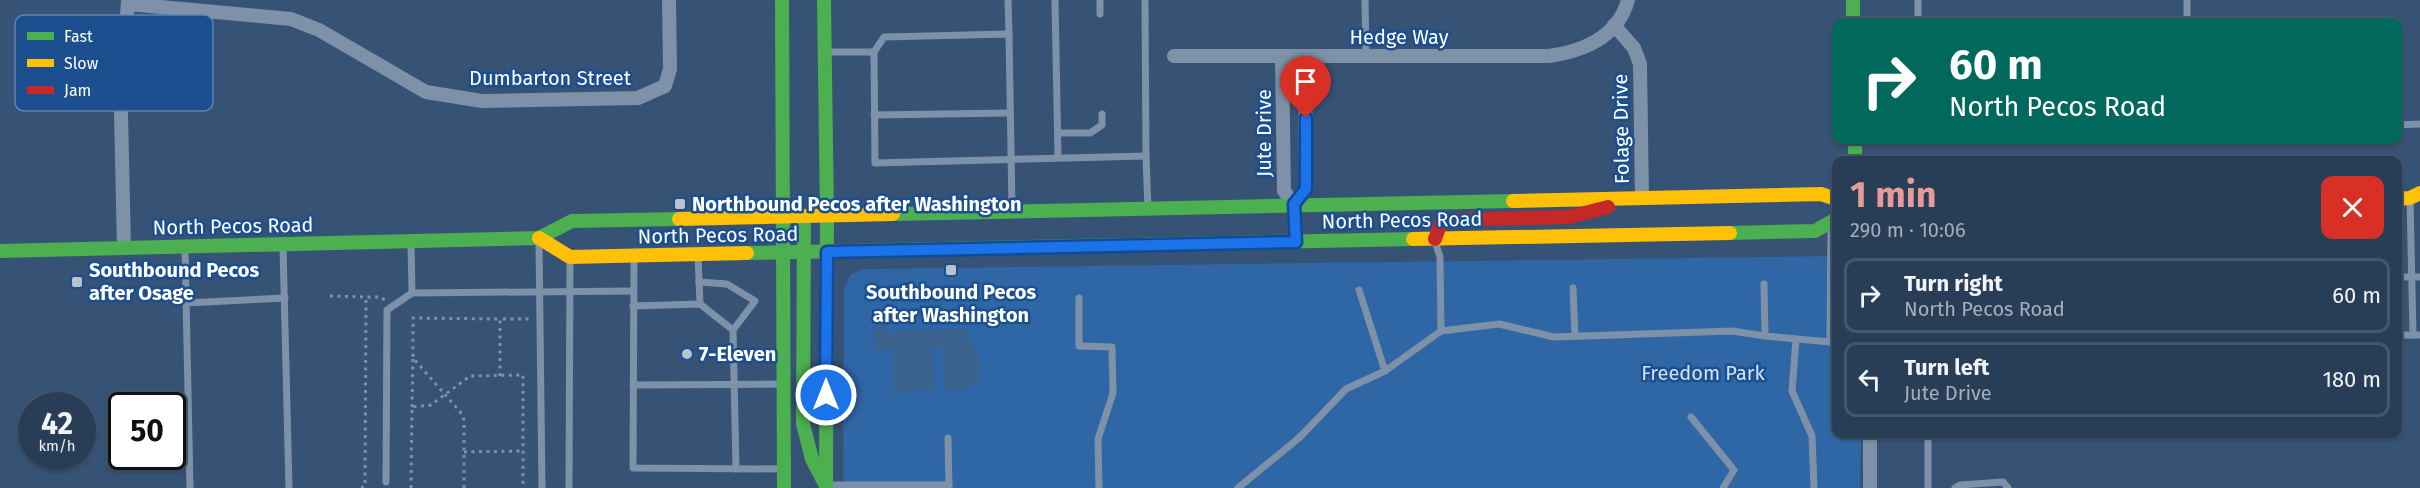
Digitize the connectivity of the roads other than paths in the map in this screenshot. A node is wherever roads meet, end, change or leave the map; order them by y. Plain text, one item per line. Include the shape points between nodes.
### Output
1 (669, 0) edge
2 (782, 0) edge
3 (824, 0) edge
4 (1008, 0) edge
5 (1054, 0) edge
6 (1100, 0) edge
7 (1145, 0) edge
8 (1365, 0) edge
9 (1628, 0) edge
10 (1853, 0) edge
11 (1917, 0) edge
12 (2187, 0) edge
13 (128, 2) edge
14 (1100, 14) dead end
15 (1853, 18) edge
16 (1918, 18) edge
17 (2187, 18) edge
18 (1614, 25) junction
19 (1009, 34) junction
20 (825, 52) junction
21 (873, 52) junction
22 (1174, 56) dead end
23 (1282, 57) junction
24 (1305, 57) junction
25 (1366, 57) junction
26 (121, 111) edge
27 (1010, 113) junction
28 (1102, 114) dead end
29 (874, 115) junction
30 (2420, 124) edge
31 (2402, 125) edge
32 (1058, 133) junction
33 (1146, 156) junction
34 (1058, 157) junction
35 (1011, 159) junction
36 (1642, 198) junction
37 (1832, 198) edge
38 (2412, 198) edge
39 (1294, 204) junction
40 (1148, 208) junction
41 (1012, 212) junction
42 (804, 216) junction
43 (827, 216) junction
44 (784, 217) junction
45 (1832, 222) edge
46 (539, 238) junction
47 (1435, 239) junction
48 (411, 241) junction
49 (1296, 242) junction
50 (283, 244) junction
51 (184, 247) junction
52 (124, 248) junction
53 (0, 251) edge
54 (804, 252) junction
55 (827, 252) junction
56 (784, 253) junction
57 (698, 255) junction
58 (634, 256) junction
59 (570, 257) junction
60 (2416, 277) edge
61 (699, 282) junction
62 (1764, 284) dead end
63 (1573, 288) dead end
64 (1359, 290) dead end
65 (570, 291) junction
66 (633, 291) junction
67 (412, 293) junction
68 (540, 293) junction
69 (285, 298) junction
70 (1079, 298) dead end
71 (186, 303) junction
72 (700, 304) junction
73 (633, 306) junction
74 (733, 330) junction
75 (1441, 331) junction
76 (2416, 335) edge
77 (1575, 336) junction
78 (1765, 336) junction
79 (1796, 339) junction
80 (1832, 342) edge
81 (1385, 371) junction
82 (784, 384) junction
83 (633, 385) junction
84 (734, 385) junction
85 (1691, 417) dead end
86 (948, 438) dead end
87 (1870, 438) edge
88 (1928, 438) edge
89 (736, 469) junction
90 (784, 469) junction
91 (386, 482) dead end
92 (826, 486) edge
93 (949, 486) edge
94 (190, 488) edge
95 (289, 488) edge
96 (542, 488) edge
97 (569, 488) edge
98 (784, 488) edge
99 (1099, 488) edge
100 (1238, 488) edge
101 (1723, 488) edge
102 (1814, 488) edge
103 (1870, 488) edge
104 (1928, 488) edge
105 (1955, 488) edge
106 (2008, 488) edge

1 - 13 street, Dumbarton Street via 670,69 665,86 638,98 482,101 426,92 319,30 291,19
2 - 44 main road
3 - 20 main road
4 - 19 lane
5 - 32 lane
6 - 14 lane
7 - 33 lane
8 - 25 lane
9 - 18 street
10 - 15 main road
11 - 16 lane
12 - 17 lane
18 - 25 street, Hedge Way via 1605,37 1575,52 1549,56
18 - 36 street, Folage Drive via 1634,48 1640,63
19 - 21 lane via 884,37
19 - 27 lane
20 - 21 lane
20 - 43 main road
21 - 29 lane
22 - 23 street, Hedge Way
23 - 24 street, Hedge Way
23 - 39 street, Jute Drive via 1284,191
24 - 25 street, Hedge Way
24 - 39 street, Jute Drive via 1306,189
26 - 52 street
27 - 29 lane
27 - 35 lane
28 - 32 lane via 1101,125 1094,131
29 - 35 lane via 875,163
30 - 31 lane
32 - 34 lane
33 - 34 lane
33 - 40 lane
34 - 35 lane
35 - 41 lane
36 - 37 main road, North Pecos Road via 1821,194
36 - 39 main road, North Pecos Road
36 - 47 main road via 1569,217 1450,220 1440,225
38 - 60 lane
39 - 40 main road, North Pecos Road
39 - 49 street, Jute Drive
40 - 41 main road, North Pecos Road
41 - 43 main road, North Pecos Road
42 - 43 main road, North Pecos Road
42 - 44 main road, North Pecos Road
42 - 54 main road
43 - 55 main road
44 - 46 main road, North Pecos Road via 572,221
44 - 56 main road
45 - 47 main road, North Pecos Road via 1815,231
46 - 48 main road, North Pecos Road
46 - 59 main road
46 - 68 lane
47 - 49 main road, North Pecos Road
47 - 75 lane via 1440,257
48 - 50 main road, North Pecos Road
48 - 67 lane
49 - 55 main road, North Pecos Road
50 - 51 main road, North Pecos Road
50 - 69 lane
51 - 52 main road, North Pecos Road
51 - 71 lane
52 - 53 main road, North Pecos Road
54 - 55 main road, North Pecos Road
54 - 56 main road, North Pecos Road
54 - 92 main road via 803,424
55 - 92 main road
56 - 57 main road, North Pecos Road
56 - 82 main road
57 - 58 main road, North Pecos Road
57 - 61 lane
58 - 59 main road, North Pecos Road
58 - 66 lane
59 - 65 lane
60 - 76 lane
61 - 72 lane
61 - 74 lane via 728,284 755,301
62 - 78 lane
63 - 77 lane
64 - 81 lane
65 - 66 lane
65 - 68 lane
65 - 97 lane
66 - 73 lane
67 - 68 lane
67 - 91 lane via 387,310
68 - 96 lane
69 - 71 lane
69 - 95 lane
70 - 99 lane via 1079,346 1112,347 1113,393 1098,439
71 - 94 lane
72 - 73 lane
72 - 74 lane
73 - 83 lane
74 - 84 lane
75 - 77 lane via 1499,324 1554,337
75 - 81 lane
77 - 78 lane via 1732,332
78 - 79 lane
79 - 80 lane
79 - 102 lane via 1792,391 1812,436
81 - 100 lane via 1346,389 1300,437
82 - 84 lane
82 - 90 main road
83 - 84 lane
83 - 89 lane via 633,468
84 - 89 lane
85 - 101 lane via 1734,470
86 - 93 lane
87 - 103 street
88 - 104 lane
89 - 90 lane
90 - 98 main road
92 - 93 lane
105 - 106 lane via 2003,482

